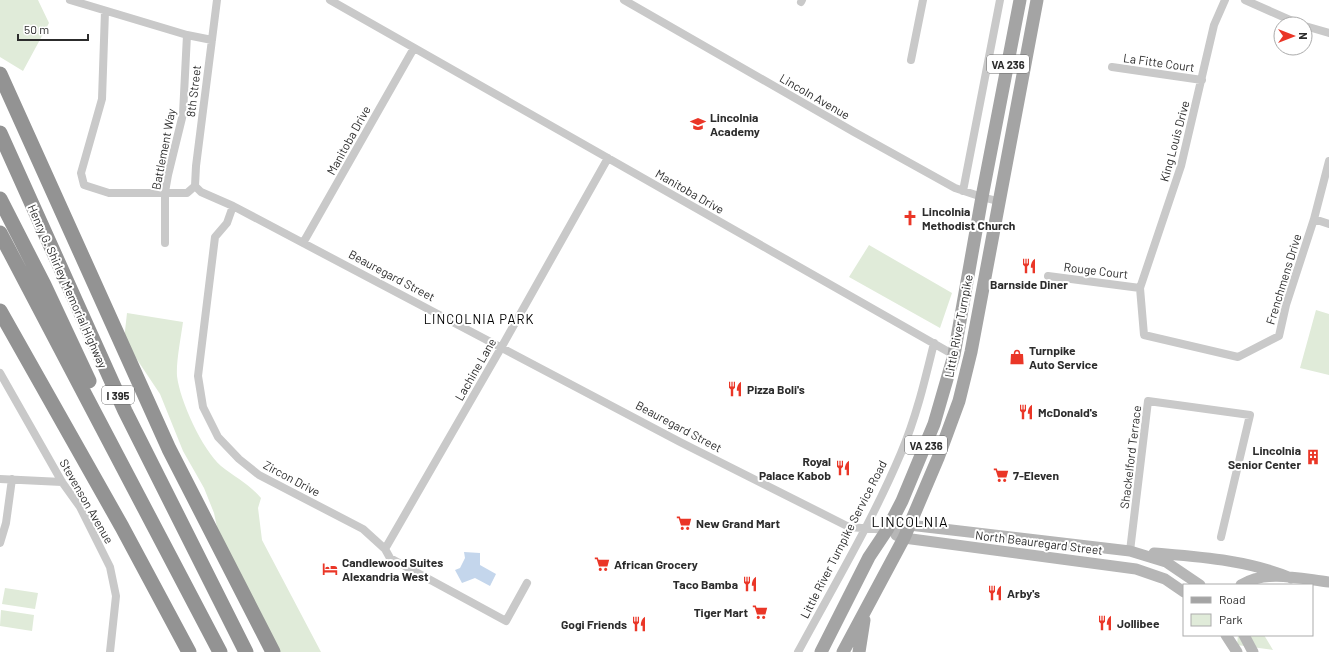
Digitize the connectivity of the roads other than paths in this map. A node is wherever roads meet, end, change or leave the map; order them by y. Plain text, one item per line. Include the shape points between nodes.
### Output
1 (70, 0) edge
2 (217, 0) edge
3 (330, 0) edge
4 (624, 0) edge
5 (923, 0) edge
6 (1000, 0) edge
7 (1020, 0) edge
8 (1038, 0) edge
9 (1225, 0) edge
10 (1249, 1) edge
11 (105, 11) junction
12 (1282, 16) edge
13 (1313, 28) edge
14 (1329, 33) edge
15 (187, 34) junction
16 (212, 40) junction
17 (414, 48) junction
18 (911, 60) dead end
19 (1112, 67) dead end
20 (0, 74) edge
21 (1202, 80) junction
22 (0, 133) edge
23 (608, 158) junction
24 (1329, 161) edge
25 (195, 186) junction
26 (963, 191) junction
27 (165, 192) junction
28 (982, 197) junction
29 (0, 198) edge
30 (1000, 202) junction
31 (233, 206) junction
32 (1314, 219) junction
33 (1329, 224) edge
34 (0, 233) edge
35 (165, 243) dead end
36 (304, 243) junction
37 (1048, 276) dead end
38 (1140, 288) junction
39 (0, 311) edge
40 (934, 343) junction
41 (501, 348) junction
42 (954, 355) junction
43 (0, 373) edge
44 (102, 428) junction
45 (0, 479) edge
46 (12, 479) junction
47 (62, 482) junction
48 (909, 525) junction
49 (865, 529) junction
50 (887, 530) junction
51 (1221, 537) dead end
52 (904, 538) junction
53 (0, 543) edge
54 (385, 548) junction
55 (1130, 551) junction
56 (1291, 578) junction
57 (1329, 582) edge
58 (527, 583) dead end
59 (1199, 584) edge
60 (1243, 584) edge
61 (1183, 591) edge
62 (868, 605) junction
63 (1227, 636) edge
64 (1245, 636) edge
65 (110, 652) edge
66 (189, 652) edge
67 (220, 652) edge
68 (246, 652) edge
69 (272, 652) edge
70 (798, 652) edge
71 (821, 652) edge
72 (843, 652) edge
73 (859, 652) edge
74 (1237, 652) edge
75 (1253, 652) edge

1 - 11 street
2 - 16 street, 8th Street
3 - 17 street, Manitoba Drive
4 - 26 street, Lincoln Avenue via 847,128
5 - 18 street
6 - 26 street
7 - 28 main road, Little River Turnpike / VA 236
8 - 30 main road, Little River Turnpike / VA 236
9 - 21 street, King Louis Drive via 1214,25
10 - 12 street
11 - 15 street
11 - 27 street via 102,99 81,173 82,182 84,185 109,193
13 - 14 street
15 - 16 street
15 - 27 street, Battlement Way via 183,114
16 - 25 street, 8th Street
17 - 23 street, Manitoba Drive
17 - 36 street, Manitoba Drive
19 - 21 street, La Fitte Court
20 - 69 highway via 169,450
21 - 38 street, King Louis Drive via 1181,166
22 - 68 highway, Henry G. Shirley Memorial Highway / I 395 via 128,417
23 - 40 street, Manitoba Drive
23 - 41 street, Lachine Lane
24 - 32 street, Frenchmens Drive
25 - 27 street via 187,193
25 - 31 street, Beauregard Street via 201,192
26 - 28 street, Lincoln Avenue
27 - 35 street, Battlement Way
28 - 30 street, Lincoln Avenue
28 - 42 main road, Little River Turnpike / VA 236
29 - 44 highway via 89,383
30 - 48 main road, Little River Turnpike / VA 236 via 959,401
31 - 36 street, Beauregard Street
31 - 54 street, Zircon Drive via 227,223 215,237 198,376 203,407 218,437 259,475 363,529
32 - 33 street
32 - 38 street, Frenchmens Drive via 1286,305 1279,336 1238,357 1144,335
34 - 44 highway
36 - 41 street, Beauregard Street
37 - 38 street, Rouge Court
39 - 66 highway
40 - 42 street, Manitoba Drive
40 - 49 street, Little River Turnpike Service Road via 901,454
41 - 49 street, Beauregard Street via 829,518 849,527
41 - 54 street, Lachine Lane
42 - 50 main road, Little River Turnpike / VA 236 via 934,424
43 - 47 street, Stevenson Avenue
44 - 67 highway
45 - 46 street
46 - 47 street
46 - 53 street via 6,523
47 - 65 street, Stevenson Avenue via 80,507 110,567 116,596
48 - 50 main road, Beauregard Street
48 - 52 main road, Little River Turnpike / VA 236
48 - 55 main road, North Beauregard Street
49 - 50 street, Beauregard Street
49 - 70 street, Little River Turnpike Service Road
50 - 52 main road, North Beauregard Street
50 - 71 main road, Little River Turnpike / VA 236 via 869,557
51 - 55 street, Shackelford Terrace via 1250,415 1148,401
52 - 61 main road, North Beauregard Street via 1136,569 1165,579
52 - 62 main road, Little River Turnpike / VA 236
54 - 58 street, Zircon Drive via 390,558 506,621
55 - 56 main road via 1244,564 1265,568
55 - 59 main road, North Beauregard Street via 1166,562
56 - 57 main road
56 - 60 main road via 1256,578
62 - 72 main road, Little River Turnpike / VA 236
62 - 73 main road
63 - 74 main road
64 - 75 main road

